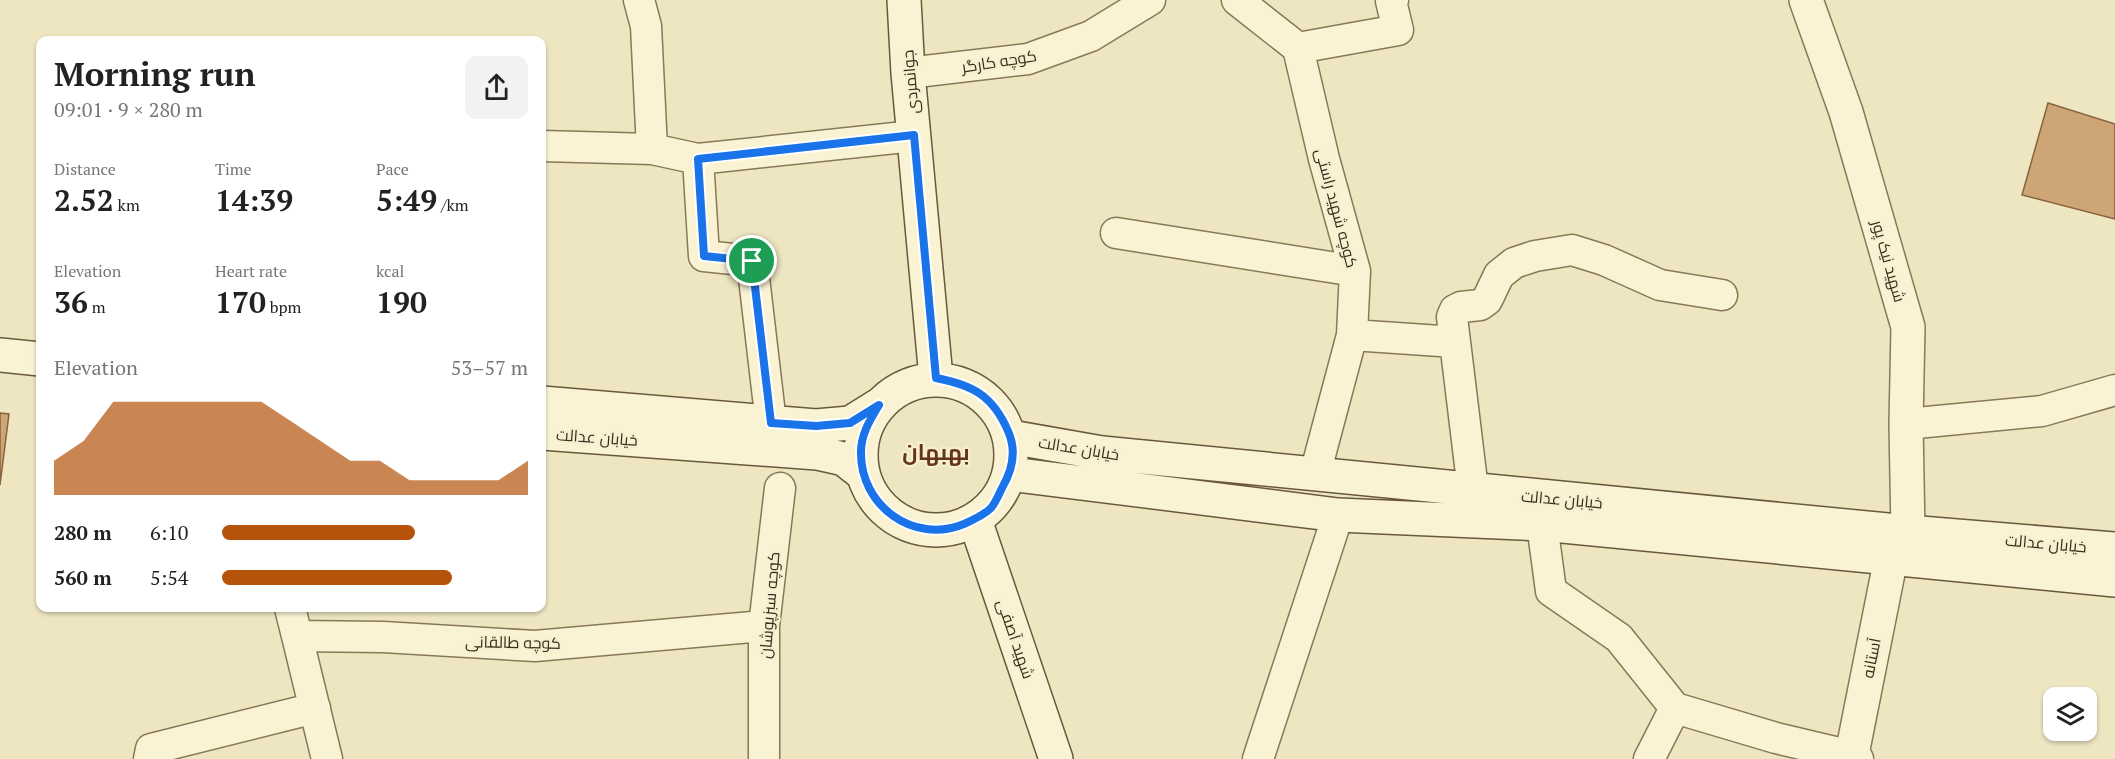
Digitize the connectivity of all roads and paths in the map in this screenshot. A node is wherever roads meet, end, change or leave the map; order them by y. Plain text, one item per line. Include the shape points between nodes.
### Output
1 (639, 0) edge
2 (904, 0) edge
3 (1150, 0) edge
4 (1237, 0) edge
5 (1393, 0) edge
6 (1806, 0) edge
7 (1298, 48) junction
8 (908, 73) junction
9 (914, 135) junction
10 (546, 146) edge
11 (652, 149) junction
12 (698, 159) junction
13 (1116, 233) dead end
14 (1355, 271) junction
15 (1722, 295) dead end
16 (1352, 335) junction
17 (1455, 342) junction
18 (0, 355) edge
19 (36, 359) edge
20 (0, 377) edge
21 (936, 378) junction
22 (36, 380) edge
23 (2115, 390) edge
24 (546, 403) edge
25 (879, 405) junction
26 (771, 423) junction
27 (1906, 424) junction
28 (546, 433) edge
29 (1011, 437) junction
30 (863, 474) junction
31 (1010, 474) junction
32 (1316, 474) junction
33 (780, 488) dead end
34 (1473, 490) junction
35 (1338, 515) junction
36 (975, 520) junction
37 (1542, 524) junction
38 (1900, 545) junction
39 (2115, 549) edge
40 (2115, 580) edge
41 (291, 612) edge
42 (764, 626) junction
43 (297, 636) junction
44 (315, 708) junction
45 (1675, 708) junction
46 (1854, 758) edge
47 (149, 759) edge
48 (327, 759) edge
49 (764, 759) edge
50 (1056, 759) edge
51 (1258, 759) edge
52 (1649, 759) edge

1 - 11 street via 646,27
2 - 8 main road, جوانمردی
3 - 8 street, کوچه کارگر via 1091,36 1028,59
4 - 7 street
5 - 7 street via 1398,30
6 - 27 main road, شهید نیک پور via 1846,112 1908,327
7 - 14 street, کوچه شهید راستی
8 - 9 main road, جوانمردی
9 - 12 street
9 - 21 main road, جوانمردی
10 - 11 street
11 - 12 street
12 - 26 street via 704,256 752,261
13 - 14 street
14 - 16 street, کوچه شهید راستی
15 - 17 street via 1660,285 1572,250 1535,256 1514,263 1499,275 1487,300 1480,305 1455,310
16 - 17 street
16 - 32 street, کوچه شهید راستی
17 - 34 street
18 - 19 main road
20 - 22 main road
21 - 25 main road via 895,391
21 - 29 main road via 961,383 984,395 1001,413
23 - 27 street via 2042,411
24 - 26 main road, خیابان عدالت
25 - 26 main road, خیابان عدالت via 850,423
25 - 30 main road via 866,426 862,442
27 - 38 main road, شهید نیک پور
28 - 30 main road, خیابان عدالت via 817,453 844,459
29 - 31 main road
29 - 32 main road, خیابان عدالت via 1102,453
30 - 36 main road via 872,495 887,513 907,525 930,530 954,529
31 - 35 main road, خیابان عدالت
31 - 36 main road via 991,507
32 - 34 main road, خیابان عدالت
33 - 42 street, کوچه سبزپوشان
34 - 38 main road, خیابان عدالت
35 - 37 main road, خیابان عدالت
35 - 51 street
36 - 50 main road, شهید آصفی
37 - 38 main road, خیابان عدالت
37 - 45 street via 1551,591 1619,638
38 - 39 main road, خیابان عدالت
38 - 40 main road, خیابان عدالت
38 - 46 main road, آستانه
41 - 43 street
42 - 43 street, کوچه طالقانی via 535,646
42 - 49 street, کوچه سبزپوشان
43 - 44 street
44 - 47 street via 151,749
44 - 48 street
45 - 46 street
45 - 52 street

